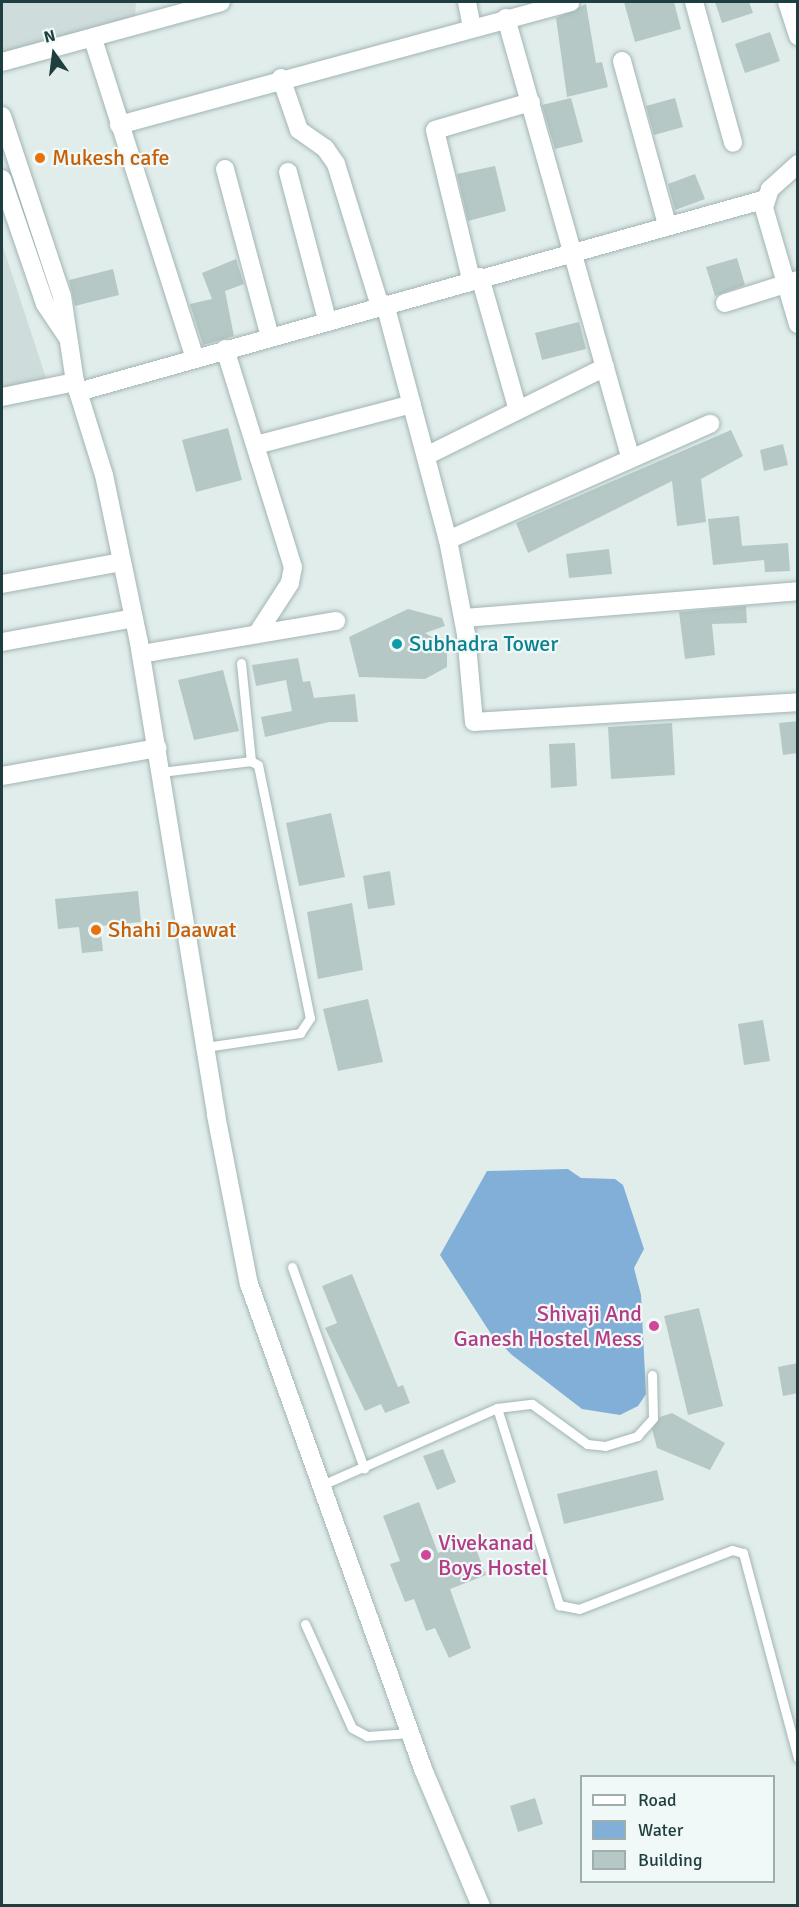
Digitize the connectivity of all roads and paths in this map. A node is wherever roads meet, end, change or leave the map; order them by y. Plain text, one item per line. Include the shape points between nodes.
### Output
1 (221, 2) edge
2 (467, 2) edge
3 (571, 2) edge
4 (694, 2) edge
5 (787, 2) edge
6 (506, 18) junction
7 (472, 27) junction
8 (798, 36) edge
9 (93, 39) junction
10 (622, 61) dead end
11 (2, 62) edge
12 (281, 78) junction
13 (531, 102) junction
14 (2, 116) edge
15 (119, 125) junction
16 (733, 143) dead end
17 (798, 164) edge
18 (225, 169) dead end
19 (288, 172) dead end
20 (2, 179) edge
21 (766, 199) junction
22 (667, 224) junction
23 (574, 250) junction
24 (476, 278) junction
25 (791, 282) edge
26 (725, 303) dead end
27 (382, 305) junction
28 (327, 320) junction
29 (798, 324) edge
30 (67, 337) junction
31 (270, 337) junction
32 (225, 350) junction
33 (195, 358) junction
34 (605, 367) junction
35 (76, 387) junction
36 (2, 397) edge
37 (412, 404) junction
38 (518, 410) junction
39 (710, 424) dead end
40 (256, 445) junction
41 (426, 456) junction
42 (630, 456) junction
43 (448, 540) junction
44 (122, 562) junction
45 (2, 584) edge
46 (798, 591) edge
47 (134, 618) junction
48 (464, 618) junction
49 (336, 621) dead end
50 (257, 634) junction
51 (2, 642) edge
52 (141, 654) junction
53 (241, 663) dead end
54 (798, 702) edge
55 (157, 748) junction
56 (251, 761) junction
57 (161, 772) junction
58 (2, 776) edge
59 (205, 1047) junction
60 (292, 1267) dead end
61 (652, 1375) dead end
62 (497, 1408) junction
63 (364, 1468) junction
64 (324, 1484) junction
65 (305, 1624) dead end
66 (410, 1732) junction
67 (798, 1758) edge
68 (482, 1905) edge

1 - 9 street
2 - 7 street
3 - 6 street
4 - 16 street
5 - 8 street
6 - 7 street
6 - 13 street
7 - 12 street
9 - 11 street
9 - 15 street
10 - 22 street
12 - 15 street
12 - 27 street via 299,130 325,148 336,164
13 - 23 street
13 - 24 street via 435,130
14 - 30 street via 62,296
15 - 33 street
17 - 21 street
18 - 31 street
19 - 28 street
20 - 30 street via 45,304
21 - 22 street
21 - 25 street via 764,219
22 - 23 street
23 - 24 street
23 - 34 street
24 - 27 street
24 - 38 street
25 - 26 street
25 - 29 street
27 - 28 street
27 - 37 street
28 - 31 street
30 - 35 street
31 - 32 street
32 - 33 street
32 - 40 street
33 - 35 street
34 - 38 street
34 - 42 street
35 - 36 street
35 - 44 street via 104,475
37 - 40 street
37 - 41 street
38 - 41 street
39 - 42 street
40 - 50 street via 293,567 290,584
41 - 43 street
42 - 43 street
43 - 48 street
44 - 45 street
44 - 47 street
46 - 48 street
47 - 51 street
47 - 52 street
48 - 54 street via 471,716 481,726
49 - 50 street
50 - 52 street
52 - 55 street
53 - 56 lane via 253,738
55 - 57 street
55 - 58 street
56 - 57 lane
56 - 59 lane via 261,774 310,1018 300,1033
57 - 59 street
59 - 64 street via 249,1284
60 - 63 lane
61 - 62 lane via 653,1418 637,1436 605,1446 587,1444 532,1404
62 - 63 lane
62 - 67 lane via 559,1605 579,1609 732,1550 743,1553
63 - 64 lane
64 - 66 street
65 - 66 lane via 352,1728 367,1736
66 - 68 street

